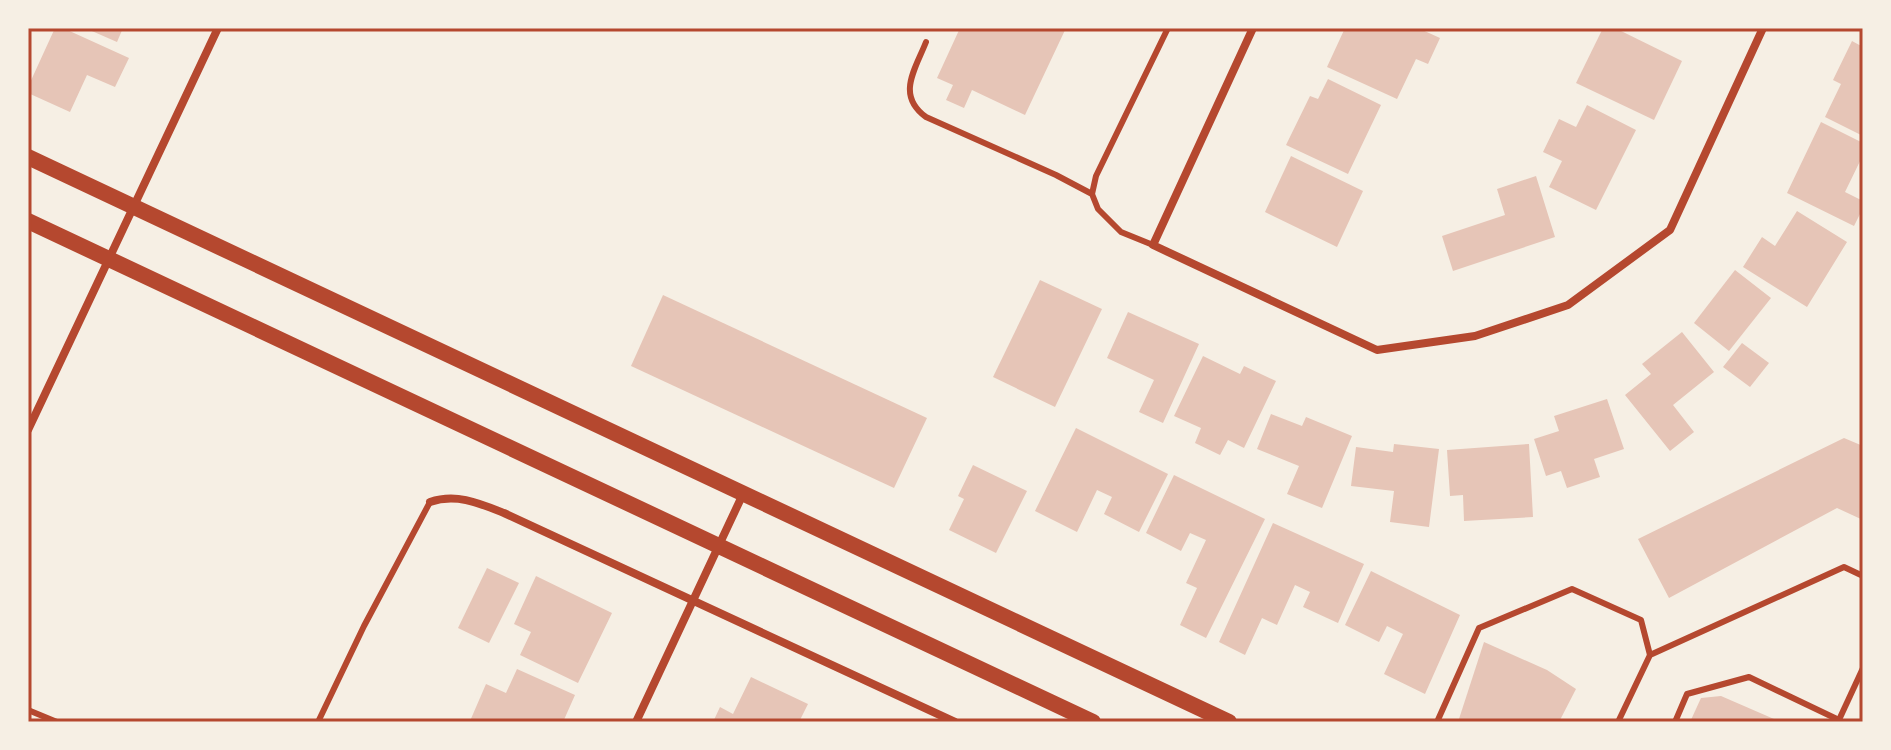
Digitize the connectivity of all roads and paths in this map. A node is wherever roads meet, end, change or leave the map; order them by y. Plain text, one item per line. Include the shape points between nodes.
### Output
1 (218, 28) edge
2 (1168, 28) edge
3 (1253, 28) edge
4 (1763, 28) edge
5 (926, 42) dead end
6 (28, 157) edge
7 (1092, 194) junction
8 (133, 206) junction
9 (28, 221) edge
10 (1153, 245) junction
11 (109, 259) junction
12 (28, 430) edge
13 (743, 494) junction
14 (430, 502) joint
15 (719, 546) junction
16 (1863, 576) edge
17 (695, 599) junction
18 (1650, 655) junction
19 (1863, 668) edge
20 (28, 710) edge
21 (1839, 721) edge
22 (57, 722) edge
23 (318, 722) edge
24 (636, 722) edge
25 (955, 722) edge
26 (1093, 722) edge
27 (1229, 722) edge
28 (1437, 722) edge
29 (1618, 722) edge
30 (1675, 722) edge

1 - 8 street
2 - 7 lane
3 - 10 street
4 - 10 street via 1670,230 1568,305 1475,336 1377,350
5 - 7 lane via 910,84 915,109
6 - 8 main road
7 - 10 lane via 1098,209 1121,232
8 - 11 street
8 - 13 main road
9 - 11 main road
11 - 12 street
11 - 15 main road
13 - 15 street
13 - 27 main road
14 - 17 street via 446,496 482,504
14 - 23 lane
15 - 17 street
15 - 26 main road
16 - 18 lane via 1844,567
17 - 24 street
17 - 25 street
18 - 28 lane via 1641,620 1572,589 1479,628
18 - 29 lane
19 - 21 lane
20 - 22 lane
21 - 30 lane via 1749,677 1687,694

